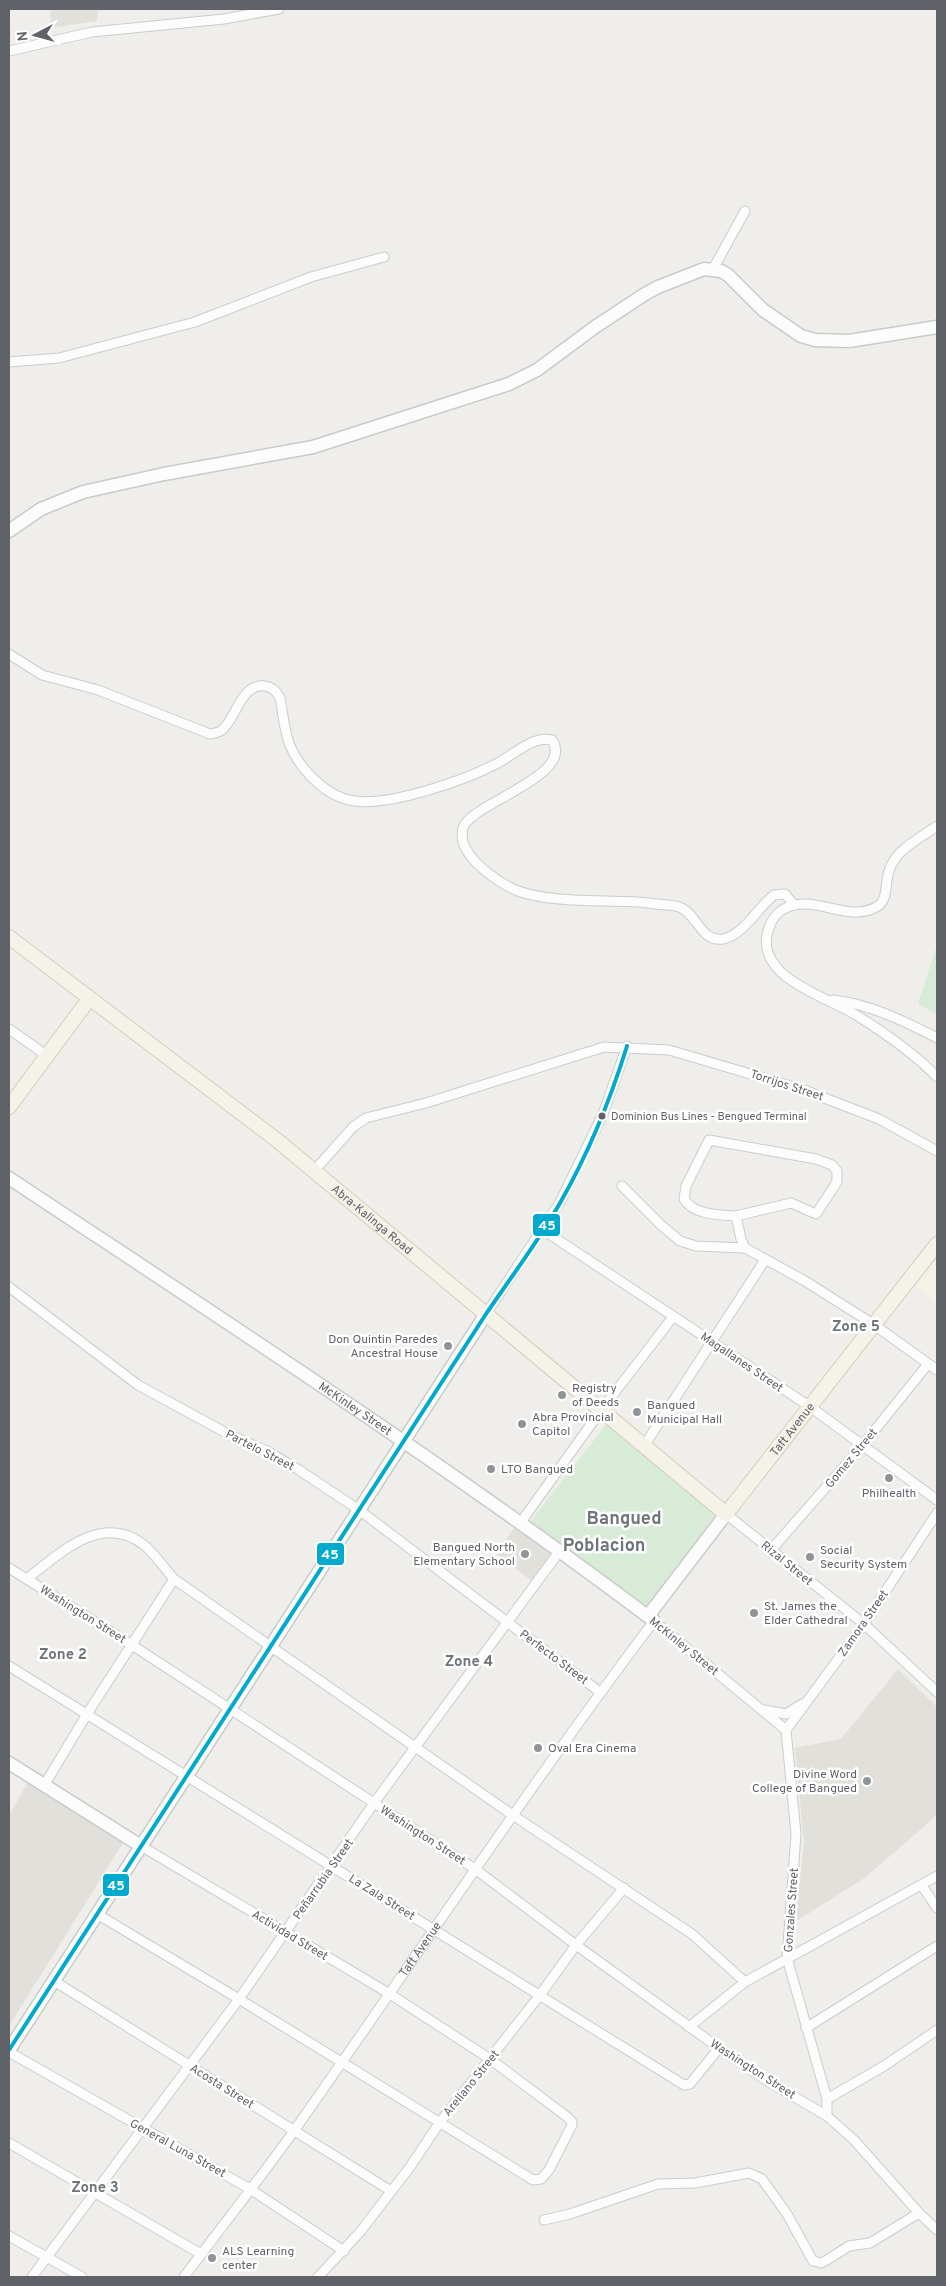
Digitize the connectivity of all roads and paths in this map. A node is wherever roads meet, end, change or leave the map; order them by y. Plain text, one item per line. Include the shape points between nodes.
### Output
1 (280, 9) edge
2 (9, 51) edge
3 (745, 211) dead end
4 (384, 257) dead end
5 (713, 269) junction
6 (937, 327) edge
7 (9, 362) edge
8 (9, 531) edge
9 (9, 654) edge
10 (937, 826) edge
11 (794, 905) junction
12 (9, 937) edge
13 (88, 999) junction
14 (826, 999) junction
15 (9, 1030) edge
16 (937, 1038) edge
17 (627, 1046) junction
18 (46, 1055) junction
19 (937, 1076) edge
20 (9, 1107) edge
21 (937, 1151) edge
22 (314, 1171) junction
23 (9, 1178) edge
24 (622, 1186) dead end
25 (736, 1216) junction
26 (543, 1230) junction
27 (937, 1244) edge
28 (745, 1248) junction
29 (765, 1260) junction
30 (9, 1287) edge
31 (486, 1314) junction
32 (673, 1317) junction
33 (873, 1324) junction
34 (712, 1342) junction
35 (928, 1364) junction
36 (937, 1370) edge
37 (808, 1406) junction
38 (602, 1409) junction
39 (403, 1442) junction
40 (644, 1446) junction
41 (862, 1446) junction
42 (937, 1500) edge
43 (359, 1510) junction
44 (937, 1513) edge
45 (726, 1514) junction
46 (521, 1522) junction
47 (771, 1550) junction
48 (560, 1552) junction
49 (9, 1568) edge
50 (27, 1579) junction
51 (174, 1579) junction
52 (651, 1619) junction
53 (507, 1621) junction
54 (864, 1624) junction
55 (132, 1645) junction
56 (271, 1646) junction
57 (9, 1666) edge
58 (600, 1692) junction
59 (937, 1692) edge
60 (807, 1700) junction
61 (761, 1709) junction
62 (229, 1710) junction
63 (87, 1714) junction
64 (786, 1730) junction
65 (416, 1746) junction
66 (9, 1763) edge
67 (187, 1775) junction
68 (45, 1784) junction
69 (374, 1803) junction
70 (514, 1816) junction
71 (141, 1846) junction
72 (332, 1866) junction
73 (475, 1869) junction
74 (937, 1876) edge
75 (922, 1886) junction
76 (624, 1888) junction
77 (937, 1908) edge
78 (97, 1914) junction
79 (433, 1929) junction
80 (286, 1933) junction
81 (576, 1945) junction
82 (937, 1946) edge
83 (787, 1958) junction
84 (54, 1981) junction
85 (745, 1982) junction
86 (390, 1994) junction
87 (540, 1995) junction
88 (239, 1999) junction
89 (690, 2027) junction
90 (806, 2028) junction
91 (937, 2030) edge
92 (719, 2048) junction
93 (9, 2051) edge
94 (490, 2059) junction
95 (341, 2063) junction
96 (189, 2066) junction
97 (827, 2099) junction
98 (827, 2116) junction
99 (440, 2122) junction
100 (143, 2129) junction
101 (294, 2130) junction
102 (9, 2143) edge
103 (250, 2188) junction
104 (391, 2191) junction
105 (97, 2192) junction
106 (919, 2213) junction
107 (544, 2220) dead end
108 (937, 2230) edge
109 (9, 2236) edge
110 (344, 2251) junction
111 (201, 2254) junction
112 (47, 2257) junction
113 (32, 2277) edge
114 (82, 2277) edge
115 (184, 2277) edge
116 (318, 2277) edge

1 - 2 street via 224,19 92,32
3 - 5 street
4 - 7 street via 311,277 195,322 59,358
5 - 6 street via 728,275 752,302 775,319 801,336 815,340 849,341
5 - 8 street via 697,271 645,294 537,370 509,384 313,447 83,492 41,509
9 - 11 street via 42,675 98,690 210,734 224,728 252,689 258,686 270,688 280,698 289,743 298,760 326,789 354,801 407,795 455,782 482,771 533,742 552,740 555,758 545,772 482,809 464,824 461,833 470,855 504,885 534,895 679,907 688,912 706,934 722,939 738,931 774,894 785,894
10 - 11 street via 896,856 888,873 883,901 878,906 857,912 807,902
11 - 14 street via 774,917 769,927 767,949 770,958 789,980
12 - 13 main road, Abra-Kalinga Road
13 - 18 main road
13 - 22 main road, Abra-Kalinga Road
14 - 16 street via 852,1002
14 - 19 street via 899,1043
15 - 18 street
17 - 21 street, Torrijos Street via 669,1050 801,1089 879,1119
17 - 22 street, Torrijos Street via 591,1050 426,1103 366,1118
17 - 26 street via 603,1114
18 - 20 main road
22 - 31 main road, Abra-Kalinga Road
23 - 39 street, McKinley Street
24 - 28 street via 680,1241 696,1246
25 - 25 street via 695,1209 684,1199 686,1186 709,1140 816,1159 832,1165 837,1171 837,1182 816,1214 791,1203
25 - 28 street via 740,1240
26 - 31 street
26 - 32 street, Magallanes Street
27 - 33 main road, Taft Avenue
28 - 29 street
29 - 33 street
29 - 34 street
30 - 43 street, Partelo Street via 138,1385 230,1435 269,1452
31 - 38 main road, Abra-Kalinga Road
31 - 39 street
32 - 34 street, Magallanes Street
32 - 38 street
33 - 35 street
33 - 37 main road, Taft Avenue
34 - 37 street, Magallanes Street
34 - 40 street
35 - 36 street
35 - 41 street, Gomez Street
37 - 41 street, Magallanes Street
37 - 45 main road, Taft Avenue
38 - 40 main road, Abra-Kalinga Road
38 - 46 street
39 - 43 street
39 - 46 street, McKinley Street
40 - 45 main road, Abra-Kalinga Road
41 - 42 street, Magallanes Street
41 - 47 street, Gomez Street
43 - 53 street, Partelo Street
43 - 56 street
44 - 54 street, Zamora Street
45 - 47 street, Rizal Street
45 - 52 street, Taft Avenue
46 - 48 street, McKinley Street
47 - 54 street, Rizal Street
48 - 52 street, McKinley Street
48 - 53 street, Peñarrubia Street
49 - 50 street, Washington Street
50 - 51 street via 66,1548 96,1533 109,1532 121,1533 146,1546
50 - 55 street, Washington Street
51 - 55 street
51 - 56 street
52 - 58 street, Taft Avenue
52 - 61 street, McKinley Street
53 - 58 street, Perfecto Street
53 - 65 street, Peñarrubia Street
54 - 59 street, Rizal Street
54 - 60 street, Zamora Street
55 - 62 street, Washington Street
55 - 63 street
56 - 62 street
56 - 65 street
57 - 63 street, La Zala Street
58 - 70 street, Taft Avenue
60 - 61 street via 786,1714
60 - 64 street, Zamora Street
61 - 64 street, McKinley Street
62 - 67 street
62 - 69 street, Washington Street
63 - 67 street, La Zala Street
63 - 68 street
64 - 83 street, Gonzales Street via 796,1834
65 - 69 street, Peñarrubia Street
65 - 70 street
66 - 68 street, Actividad Street
67 - 71 street
67 - 72 street, La Zala Street
68 - 71 street, Actividad Street
69 - 72 street, Peñarrubia Street
69 - 73 street, Washington Street
70 - 73 street, Taft Avenue
70 - 76 street
71 - 78 street
71 - 80 street, Actividad Street
72 - 79 street, La Zala Street
72 - 80 street, Peñarrubia Street
73 - 79 street, Taft Avenue
73 - 81 street, Washington Street
74 - 75 street
75 - 77 street
75 - 83 street
76 - 81 street, Arellano Street
76 - 85 street via 692,1934
78 - 84 street
78 - 88 street
79 - 86 street, Taft Avenue
79 - 87 street, La Zala Street
80 - 86 street, Actividad Street
80 - 88 street, Peñarrubia Street
81 - 87 street, Arellano Street
81 - 89 street, Washington Street
82 - 90 street
83 - 85 street
83 - 90 street, Gonzales Street
84 - 93 street
84 - 96 street, Acosta Street
85 - 89 street
86 - 94 street, Actividad Street
86 - 95 street, Taft Avenue
87 - 92 street, La Zala Street via 684,2085 690,2084
87 - 94 street, Arellano Street
88 - 95 street
88 - 96 street, Peñarrubia Street
89 - 92 street, Washington Street
90 - 97 street, Gonzales Street
91 - 97 street
92 - 98 street, Washington Street
93 - 100 street, General Luna Street
94 - 99 street, Arellano Street
94 - 99 street, Actividad Street via 572,2122 542,2179 535,2181
95 - 99 street
95 - 101 street, Taft Avenue
96 - 100 street, Peñarrubia Street
96 - 101 street, Acosta Street
97 - 98 street, Gonzales Street
98 - 106 street, Washington Street via 854,2140
99 - 104 street, Arellano Street
100 - 103 street, General Luna Street
100 - 105 street, Peñarrubia Street
101 - 103 street, Taft Avenue
101 - 104 street, Acosta Street
102 - 105 street
103 - 110 street, General Luna Street
103 - 111 street, Taft Avenue
104 - 110 street, Arellano Street
105 - 111 street
105 - 112 street, Peñarrubia Street
106 - 107 street via 870,2243 849,2246 821,2262 813,2262 787,2214 762,2179 749,2173 695,2183 658,2184
106 - 108 street, Washington Street
109 - 112 street
110 - 116 street, Arellano Street
111 - 115 street, Taft Avenue
112 - 113 street, Peñarrubia Street
112 - 114 street

